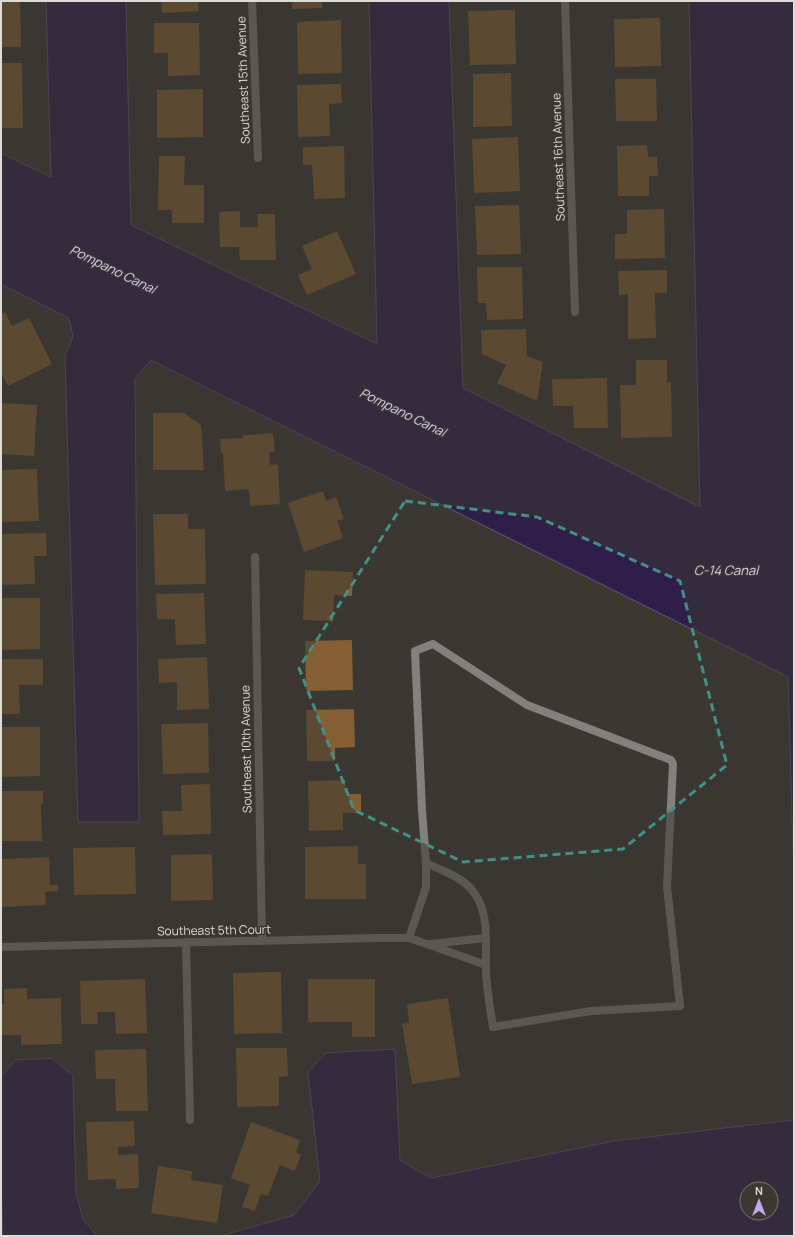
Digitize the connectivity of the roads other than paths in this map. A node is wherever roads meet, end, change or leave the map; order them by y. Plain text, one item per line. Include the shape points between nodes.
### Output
1 (252, 1) edge
2 (565, 1) edge
3 (258, 158) dead end
4 (574, 312) dead end
5 (255, 557) dead end
6 (426, 863) junction
7 (409, 938) junction
8 (486, 938) junction
9 (262, 941) junction
10 (186, 942) junction
11 (427, 944) junction
12 (1, 947) edge
13 (486, 965) junction
14 (190, 1120) dead end

1 - 3 street, Southeast 15th Avenue
2 - 4 street, Southeast 16th Avenue
5 - 9 street, Southeast 10th Avenue
6 - 7 street via 426,887
6 - 8 street via 459,878 475,893 482,906
6 - 13 street via 415,651 433,644 526,705 671,760 673,764 667,886 680,1006 591,1011 493,1027
7 - 9 street, Southeast 5th Court
7 - 11 street, Southeast 5th Court
8 - 11 street
8 - 13 street
9 - 10 street, Southeast 5th Court
10 - 12 street, Southeast 5th Court
10 - 14 street
11 - 13 street, Southeast 5th Court

